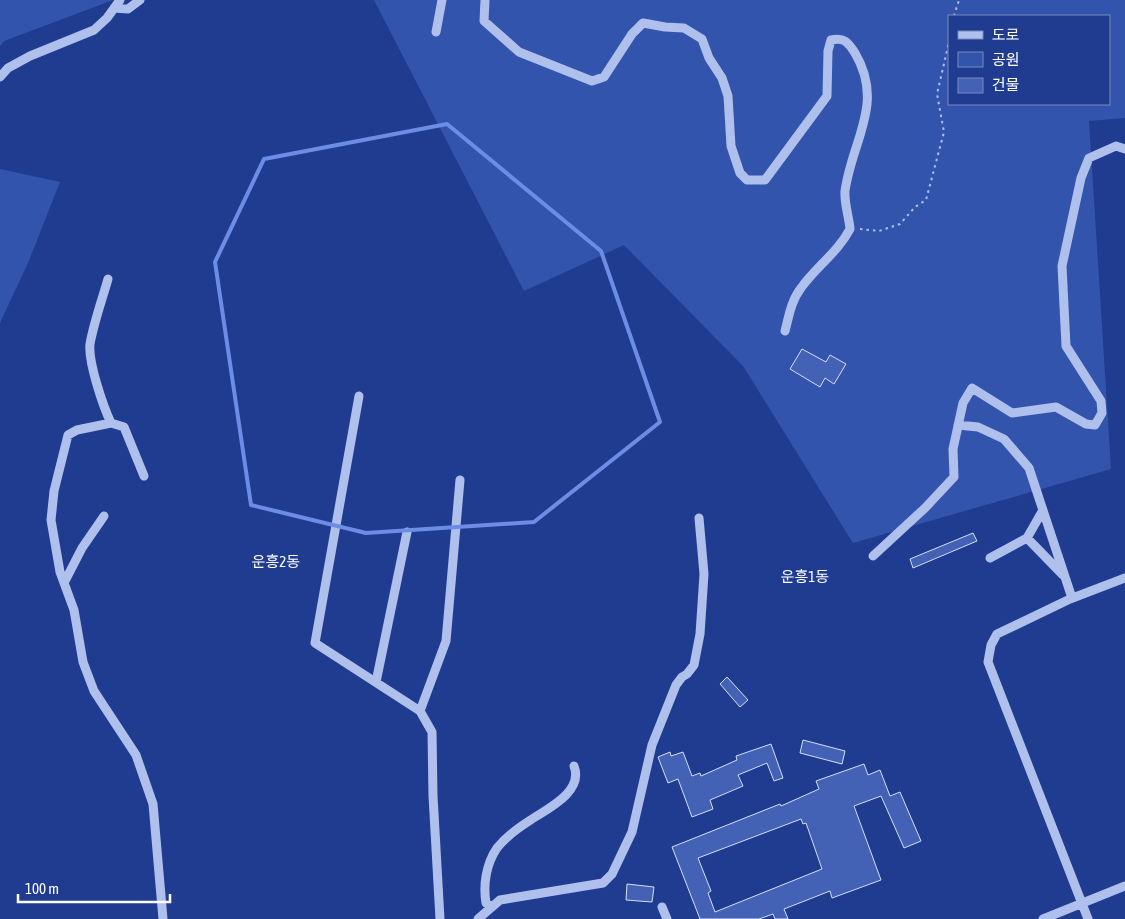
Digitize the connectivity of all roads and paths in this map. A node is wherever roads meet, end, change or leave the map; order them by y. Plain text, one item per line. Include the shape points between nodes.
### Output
1 (120, 0) edge
2 (140, 0) edge
3 (442, 0) edge
4 (485, 0) edge
5 (958, 0) edge
6 (114, 8) junction
7 (954, 15) edge
8 (436, 32) dead end
9 (948, 46) edge
10 (0, 76) edge
11 (1125, 149) edge
12 (850, 229) junction
13 (108, 279) dead end
14 (785, 331) dead end
15 (359, 396) dead end
16 (110, 423) junction
17 (958, 425) junction
18 (144, 476) dead end
19 (460, 480) dead end
20 (1043, 510) junction
21 (104, 516) dead end
22 (698, 518) dead end
23 (408, 532) dead end
24 (1027, 538) junction
25 (873, 556) dead end
26 (990, 558) dead end
27 (1064, 576) junction
28 (1125, 578) edge
29 (64, 583) junction
30 (1072, 598) junction
31 (376, 682) junction
32 (420, 711) junction
33 (574, 766) dead end
34 (1125, 886) edge
35 (1082, 904) junction
36 (491, 907) junction
37 (662, 907) dead end
38 (163, 919) edge
39 (440, 919) edge
40 (478, 919) edge
41 (666, 919) edge
42 (1043, 919) edge
43 (1088, 919) edge

1 - 6 street
2 - 6 street via 128,8
3 - 8 street
4 - 12 street via 484,21 519,52 592,81 604,77 643,23 684,28 702,39 728,96 731,146 740,172 747,180 764,180 827,96 831,40 845,40 861,63 868,83 864,121 845,192
5 - 7 path
6 - 10 street via 94,30 30,56
9 - 12 path via 937,94 944,132 926,200 900,224 879,231
11 - 17 street via 1116,146 1089,158 1081,178 1062,266 1066,346 1100,401 1102,413 1099,419 1095,425 1086,424 1056,407 1012,413 972,388 963,403
12 - 14 street via 841,244 798,292
13 - 16 street via 90,345 91,359
15 - 31 street via 315,642
16 - 18 street via 124,427
16 - 29 street via 68,434 54,491 51,520
17 - 20 street via 978,427 1004,440 1029,468
17 - 25 street via 952,449 954,477
19 - 32 street via 446,641
20 - 24 street
20 - 27 street
21 - 29 street
22 - 36 street via 704,574 700,634 694,665 676,685 652,745 632,832 612,874 603,883 500,900
23 - 31 street
24 - 26 street
24 - 27 street
27 - 30 street
28 - 30 street
29 - 38 street via 74,610 83,662 94,691 136,755 153,804
30 - 35 street via 997,634 988,662
31 - 32 street
32 - 39 street via 432,732
33 - 36 street via 575,778 569,791 504,840 494,854 484,885 486,903
34 - 35 street
35 - 42 street
35 - 43 street
36 - 40 street
37 - 41 street

